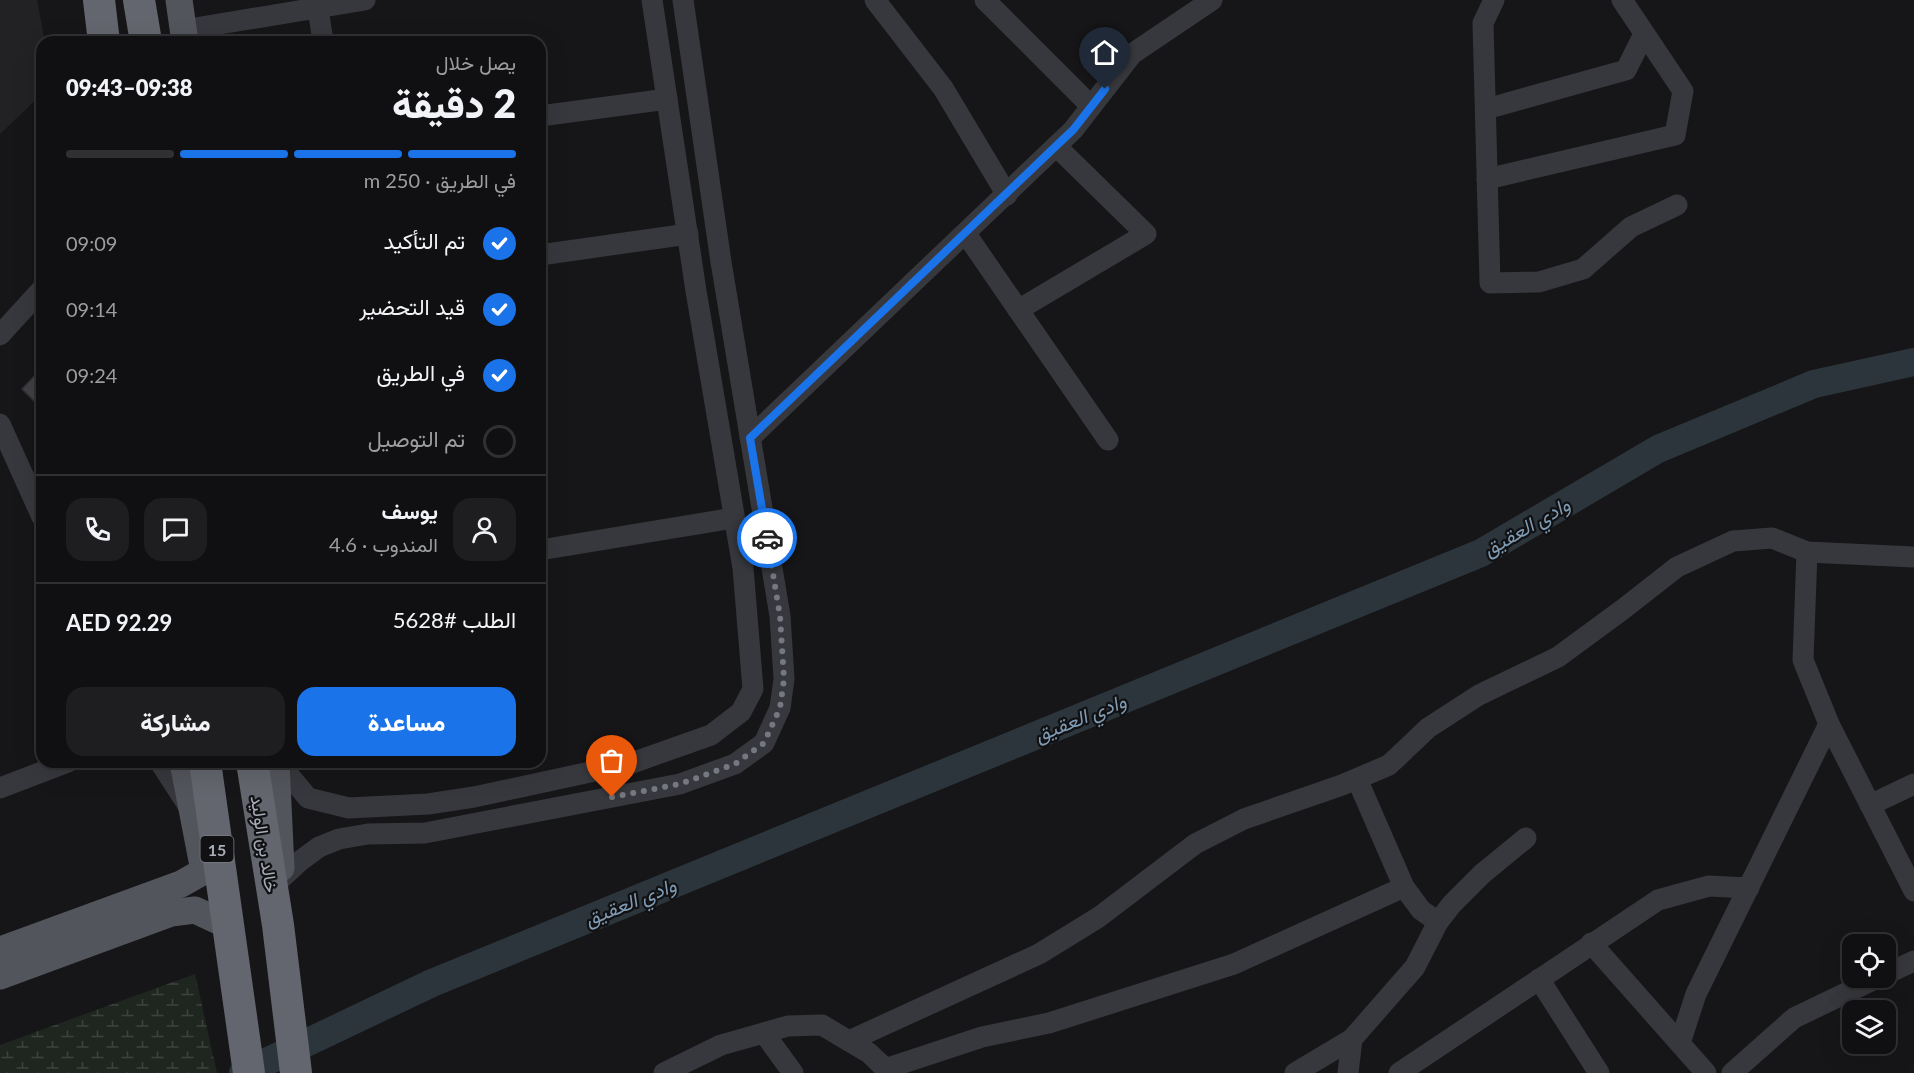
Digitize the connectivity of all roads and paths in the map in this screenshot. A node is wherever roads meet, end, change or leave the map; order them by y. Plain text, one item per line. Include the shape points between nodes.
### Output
1 (139, 0) edge
2 (179, 0) edge
3 (365, 0) edge
4 (652, 0) edge
5 (683, 0) edge
6 (875, 0) edge
7 (985, 0) edge
8 (1212, 0) edge
9 (1494, 0) edge
10 (1622, 0) edge
11 (318, 8) junction
12 (1644, 33) junction
13 (145, 36) edge
14 (184, 36) edge
15 (322, 36) edge
16 (667, 99) junction
17 (1091, 106) junction
18 (1486, 109) junction
19 (546, 115) edge
20 (704, 144) junction
21 (1056, 146) junction
22 (675, 152) junction
23 (1487, 179) junction
24 (1007, 195) junction
25 (1677, 206) dead end
26 (688, 234) junction
27 (966, 234) junction
28 (546, 254) edge
29 (36, 296) edge
30 (1018, 310) junction
31 (0, 335) edge
32 (0, 424) edge
33 (750, 438) junction
34 (1108, 440) dead end
35 (36, 504) edge
36 (734, 518) junction
37 (546, 549) edge
38 (1807, 552) junction
39 (1914, 557) edge
40 (1829, 724) junction
41 (51, 768) edge
42 (164, 768) edge
43 (184, 768) edge
44 (205, 768) edge
45 (253, 768) edge
46 (277, 768) edge
47 (282, 768) edge
48 (1357, 779) junction
49 (1914, 784) edge
50 (1, 786) edge
51 (428, 804) junction
52 (1870, 805) junction
53 (194, 815) junction
54 (431, 832) junction
55 (1526, 838) dead end
56 (211, 861) junction
57 (1404, 887) junction
58 (1749, 888) junction
59 (1914, 891) edge
60 (276, 901) junction
61 (1438, 922) junction
62 (228, 930) junction
63 (1591, 943) junction
64 (0, 950) edge
65 (1914, 961) edge
66 (1896, 969) edge
67 (0, 976) edge
68 (1539, 979) junction
69 (1856, 988) edge
70 (764, 1032) junction
71 (1352, 1039) junction
72 (849, 1041) junction
73 (1680, 1043) junction
74 (888, 1071) edge
75 (249, 1073) edge
76 (296, 1073) edge
77 (664, 1073) edge
78 (793, 1073) edge
79 (1295, 1073) edge
80 (1348, 1073) edge
81 (1399, 1073) edge
82 (1599, 1073) edge
83 (1706, 1073) edge
84 (1732, 1073) edge

1 - 13 highway
2 - 14 main road
3 - 11 street
4 - 16 street
5 - 20 street
6 - 24 street via 943,88
7 - 17 street
8 - 17 street via 1132,54
9 - 18 street via 1483,23
10 - 12 street
11 - 14 street
11 - 15 street
12 - 18 street via 1626,70
12 - 23 street via 1683,91 1676,135
16 - 19 street
16 - 22 street
17 - 21 street
18 - 23 street
20 - 22 street
20 - 33 street
21 - 24 street
21 - 30 street via 1146,234
22 - 26 street
23 - 25 street via 1490,283 1539,282 1583,269 1631,227
24 - 27 street
26 - 28 street
26 - 36 street
27 - 30 street
27 - 33 street
29 - 31 street
30 - 34 street
32 - 35 street
33 - 54 street via 780,616 784,679 780,708 764,743 735,764 680,784
36 - 37 street
36 - 51 street via 743,568 753,688 741,712 711,735 632,763
38 - 39 street
38 - 40 street via 1803,660
38 - 48 street via 1772,538 1733,541 1677,567 1558,657 1479,695 1428,728 1389,765
40 - 52 street
40 - 58 street
41 - 50 street
42 - 53 street
43 - 53 main road
44 - 56 highway, 15
45 - 60 highway, خالد بن الوليد
46 - 60 main road
47 - 51 street via 308,798 349,808
48 - 57 street
48 - 72 street via 1244,819 1195,844 1099,917 1039,954
49 - 52 street
51 - 54 street
52 - 59 street
53 - 56 main road
54 - 60 street via 368,834 319,847
55 - 61 street via 1482,874
56 - 62 highway, 15
56 - 64 main road via 159,893
57 - 61 street via 1420,910
57 - 74 street via 1234,964 1049,1023 982,1037
58 - 63 street via 1709,886 1658,900
58 - 73 street via 1696,994
60 - 76 highway, خالد بن الوليد
61 - 71 street via 1415,967
62 - 67 main road via 195,910 171,913
62 - 75 highway, 15
63 - 68 street
63 - 73 street
65 - 66 street
68 - 81 street
68 - 82 street
69 - 84 street via 1794,1018
70 - 72 street via 788,1026 822,1025
70 - 77 street via 721,1045
70 - 78 street
71 - 79 street
71 - 80 street
72 - 74 street
73 - 83 street

